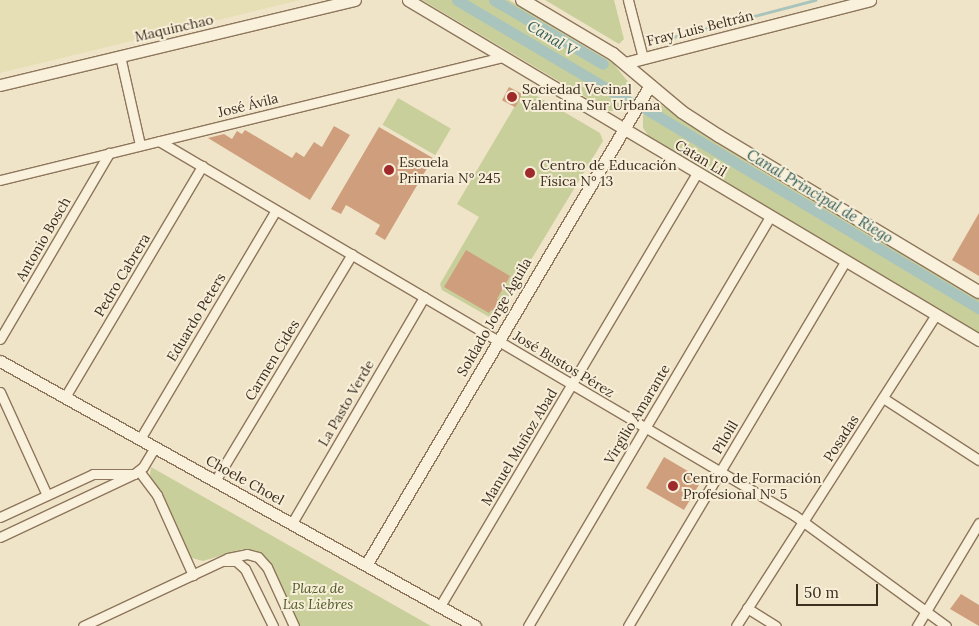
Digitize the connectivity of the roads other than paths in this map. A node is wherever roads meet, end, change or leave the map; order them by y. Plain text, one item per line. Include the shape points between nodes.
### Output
1 (355, 0) edge
2 (408, 0) edge
3 (522, 0) edge
4 (628, 0) edge
5 (870, 0) edge
6 (120, 56) junction
7 (502, 57) junction
8 (644, 58) junction
9 (625, 63) junction
10 (0, 85) edge
11 (650, 85) junction
12 (622, 128) junction
13 (159, 141) junction
14 (140, 145) junction
15 (109, 153) junction
16 (202, 166) junction
17 (697, 173) junction
18 (0, 180) edge
19 (276, 210) junction
20 (770, 217) junction
21 (352, 254) junction
22 (845, 262) junction
23 (979, 292) edge
24 (424, 297) junction
25 (936, 315) junction
26 (0, 339) edge
27 (498, 340) junction
28 (979, 340) edge
29 (0, 361) edge
30 (572, 384) junction
31 (0, 392) edge
32 (65, 397) junction
33 (883, 398) junction
34 (645, 428) junction
35 (140, 439) junction
36 (154, 447) junction
37 (979, 460) edge
38 (136, 472) junction
39 (720, 472) junction
40 (215, 481) junction
41 (47, 495) junction
42 (0, 517) edge
43 (803, 522) junction
44 (292, 523) junction
45 (979, 523) edge
46 (0, 537) edge
47 (223, 561) junction
48 (366, 565) junction
49 (193, 575) junction
50 (440, 606) junction
51 (747, 608) junction
52 (925, 612) junction
53 (83, 626) edge
54 (273, 626) edge
55 (294, 626) edge
56 (476, 626) edge
57 (528, 626) edge
58 (628, 626) edge
59 (736, 626) edge
60 (776, 626) edge
61 (916, 626) edge
62 (946, 626) edge

1 - 6 street, Maquinchao
2 - 7 street, Catan Lil
3 - 9 main road
4 - 8 street
5 - 8 street, Fray Luis Beltrán
6 - 10 street, Maquinchao
6 - 14 street
7 - 12 street, Catan Lil
7 - 13 street, José Ávila
8 - 9 street, Fray Luis Beltrán
9 - 11 main road
11 - 12 street, Soldado Jorge Águila
11 - 23 main road via 682,112 719,136
12 - 17 street, Catan Lil
12 - 27 street, Soldado Jorge Águila
13 - 14 street, José Ávila
13 - 16 street, José Bustos Pérez
14 - 15 street, José Ávila
15 - 18 street, José Ávila
15 - 26 street, Antonio Bosch
16 - 19 street, José Bustos Pérez
16 - 32 street, Pedro Cabrera
17 - 20 street, Catan Lil
17 - 30 street, Manuel Muñoz Abad
19 - 21 street, José Bustos Pérez
19 - 35 street, Eduardo Peters
20 - 22 street, Catan Lil
20 - 34 street, Virgilio Amarante
21 - 24 street, José Bustos Pérez
21 - 40 street, Carmen Cides
22 - 25 street, Catan Lil
22 - 39 street, Pilolil
24 - 27 street, José Bustos Pérez
24 - 44 street, La Pasto Verde
25 - 28 street, Catan Lil
25 - 33 street, Posadas
27 - 30 street, José Bustos Pérez
27 - 48 street, Soldado Jorge Águila
29 - 32 street, Choele Choel
30 - 34 street, José Bustos Pérez
30 - 50 street, Manuel Muñoz Abad
31 - 41 street
32 - 35 street, Choele Choel
33 - 37 street
33 - 43 street, Posadas
34 - 39 street, José Bustos Pérez
34 - 57 street, Virgilio Amarante
35 - 36 street, Choele Choel
36 - 38 street
36 - 40 street, Choele Choel
38 - 41 street via 98,472
38 - 46 street
38 - 49 street via 157,495
39 - 43 street, José Bustos Pérez
39 - 58 street, Pilolil
40 - 44 street, Choele Choel
41 - 42 street
43 - 51 street, Posadas
43 - 52 street, José Bustos Pérez
44 - 48 street, Choele Choel
45 - 52 street
47 - 49 street
47 - 54 street via 236,562 245,569
47 - 55 street via 240,555 258,558 266,567
48 - 50 street, Choele Choel
49 - 53 street
50 - 56 street, Choele Choel
51 - 59 street, Posadas
51 - 60 street
52 - 61 street
52 - 62 street, José Bustos Pérez

